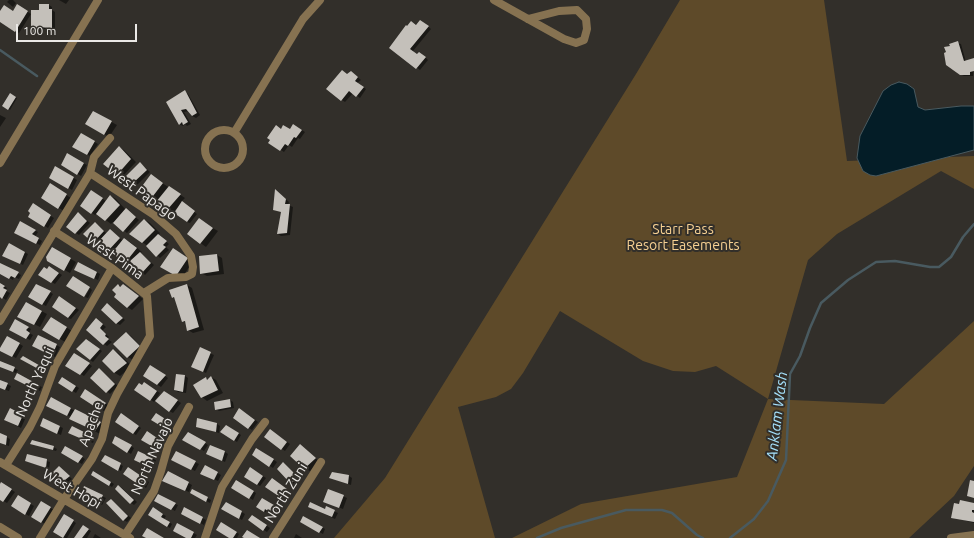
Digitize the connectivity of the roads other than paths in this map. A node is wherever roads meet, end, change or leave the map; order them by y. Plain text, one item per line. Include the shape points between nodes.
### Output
1 (98, 0) edge
2 (320, 0) edge
3 (494, 0) edge
4 (528, 19) junction
5 (234, 133) junction
6 (110, 138) dead end
7 (0, 163) edge
8 (90, 173) junction
9 (54, 232) junction
10 (112, 268) junction
11 (144, 293) junction
12 (0, 321) edge
13 (150, 336) joint
14 (189, 407) dead end
15 (265, 422) dead end
16 (321, 462) dead end
17 (3, 464) edge
18 (64, 499) junction
19 (0, 527) edge
20 (974, 534) edge
21 (127, 536) edge
22 (18, 538) edge
23 (40, 538) edge
24 (205, 538) edge
25 (273, 538) edge
26 (951, 538) edge

1 - 7 street
2 - 5 street via 303,19
3 - 4 street
4 - 4 street via 576,43 584,40 588,29 586,19 577,10 559,11
5 - 5 street via 216,132 208,140 205,146 207,158 216,166 234,166 242,156 242,143
6 - 8 street via 94,157
8 - 9 street
8 - 11 street, West Papago via 154,215 176,234 191,256 192,274 168,278
9 - 10 street, West Pima
9 - 12 street
10 - 11 street, West Pima
10 - 17 street, North Yaqui via 55,366 30,427
11 - 13 street, West Pima via 147,296
13 - 18 street, Apache via 114,400 102,439 92,459
14 - 21 street, North Navajo via 168,446 154,491
15 - 24 street via 222,487
16 - 25 street, North Zuni
17 - 18 street, West Hopi
18 - 21 street, West Hopi
18 - 23 street, Apache
19 - 22 street
20 - 26 street

